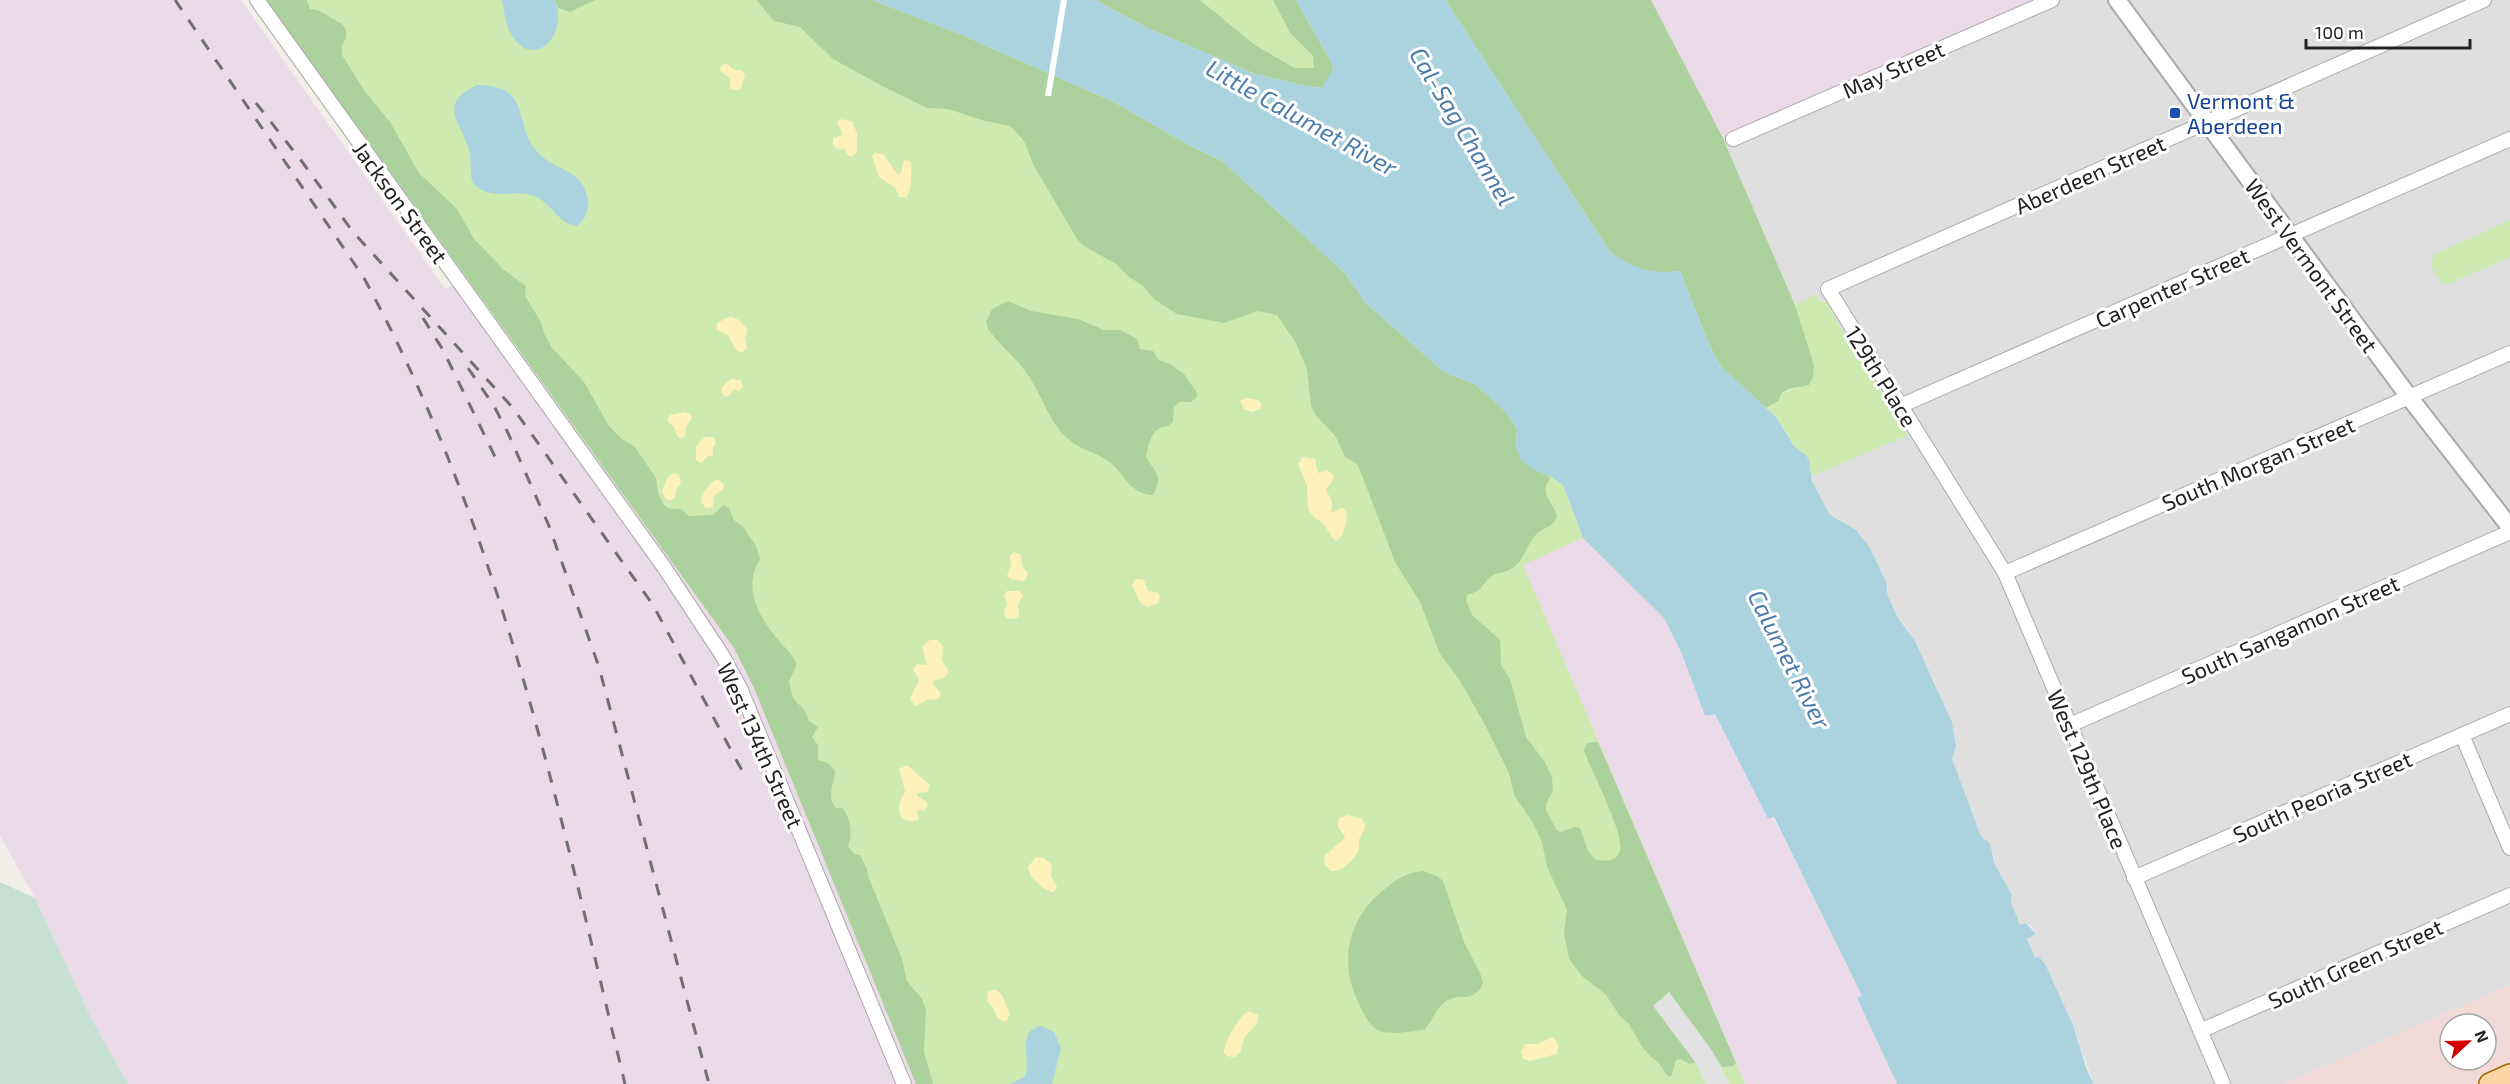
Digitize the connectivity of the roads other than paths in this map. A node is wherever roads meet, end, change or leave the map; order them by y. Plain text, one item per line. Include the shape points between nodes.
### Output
1 (257, 0) edge
2 (2052, 0) edge
3 (2117, 0) edge
4 (2484, 0) edge
5 (2209, 123) junction
6 (1733, 139) dead end
7 (2510, 139) edge
8 (2289, 235) junction
9 (1828, 289) joint
10 (2510, 353) edge
11 (2409, 397) junction
12 (546, 405) joint
13 (1900, 406) junction
14 (1936, 463) joint
15 (2510, 527) edge
16 (2510, 532) edge
17 (2005, 573) junction
18 (2510, 714) edge
19 (2070, 725) junction
20 (2462, 735) junction
21 (2510, 848) edge
22 (2134, 878) junction
23 (2510, 895) edge
24 (2200, 1030) junction
25 (2510, 1075) edge
26 (904, 1084) edge
27 (2223, 1084) edge
28 (2490, 1084) edge

1 - 12 street, Jackson Street
2 - 6 street, May Street
3 - 5 street, West Vermont Street
4 - 5 street, Aberdeen Street
5 - 8 street, West Vermont Street
5 - 9 street, Aberdeen Street
7 - 8 street, Carpenter Street
8 - 11 street, West Vermont Street
8 - 13 street, Carpenter Street
9 - 13 street, 129th Place
10 - 11 street, South Morgan Street
11 - 15 street, West Vermont Street
11 - 17 street, South Morgan Street
12 - 26 street, West 134th Street via 664,567 732,671
13 - 14 street, 129th Place
14 - 17 street, West 129th Place
16 - 19 street, South Sangamon Street
17 - 19 street, West 129th Place
18 - 20 street, South Peoria Street
19 - 22 street, West 129th Place
20 - 21 street
20 - 22 street, South Peoria Street
22 - 24 street, West 129th Place
23 - 24 street, South Green Street
24 - 27 street, West 129th Place
25 - 28 main road

